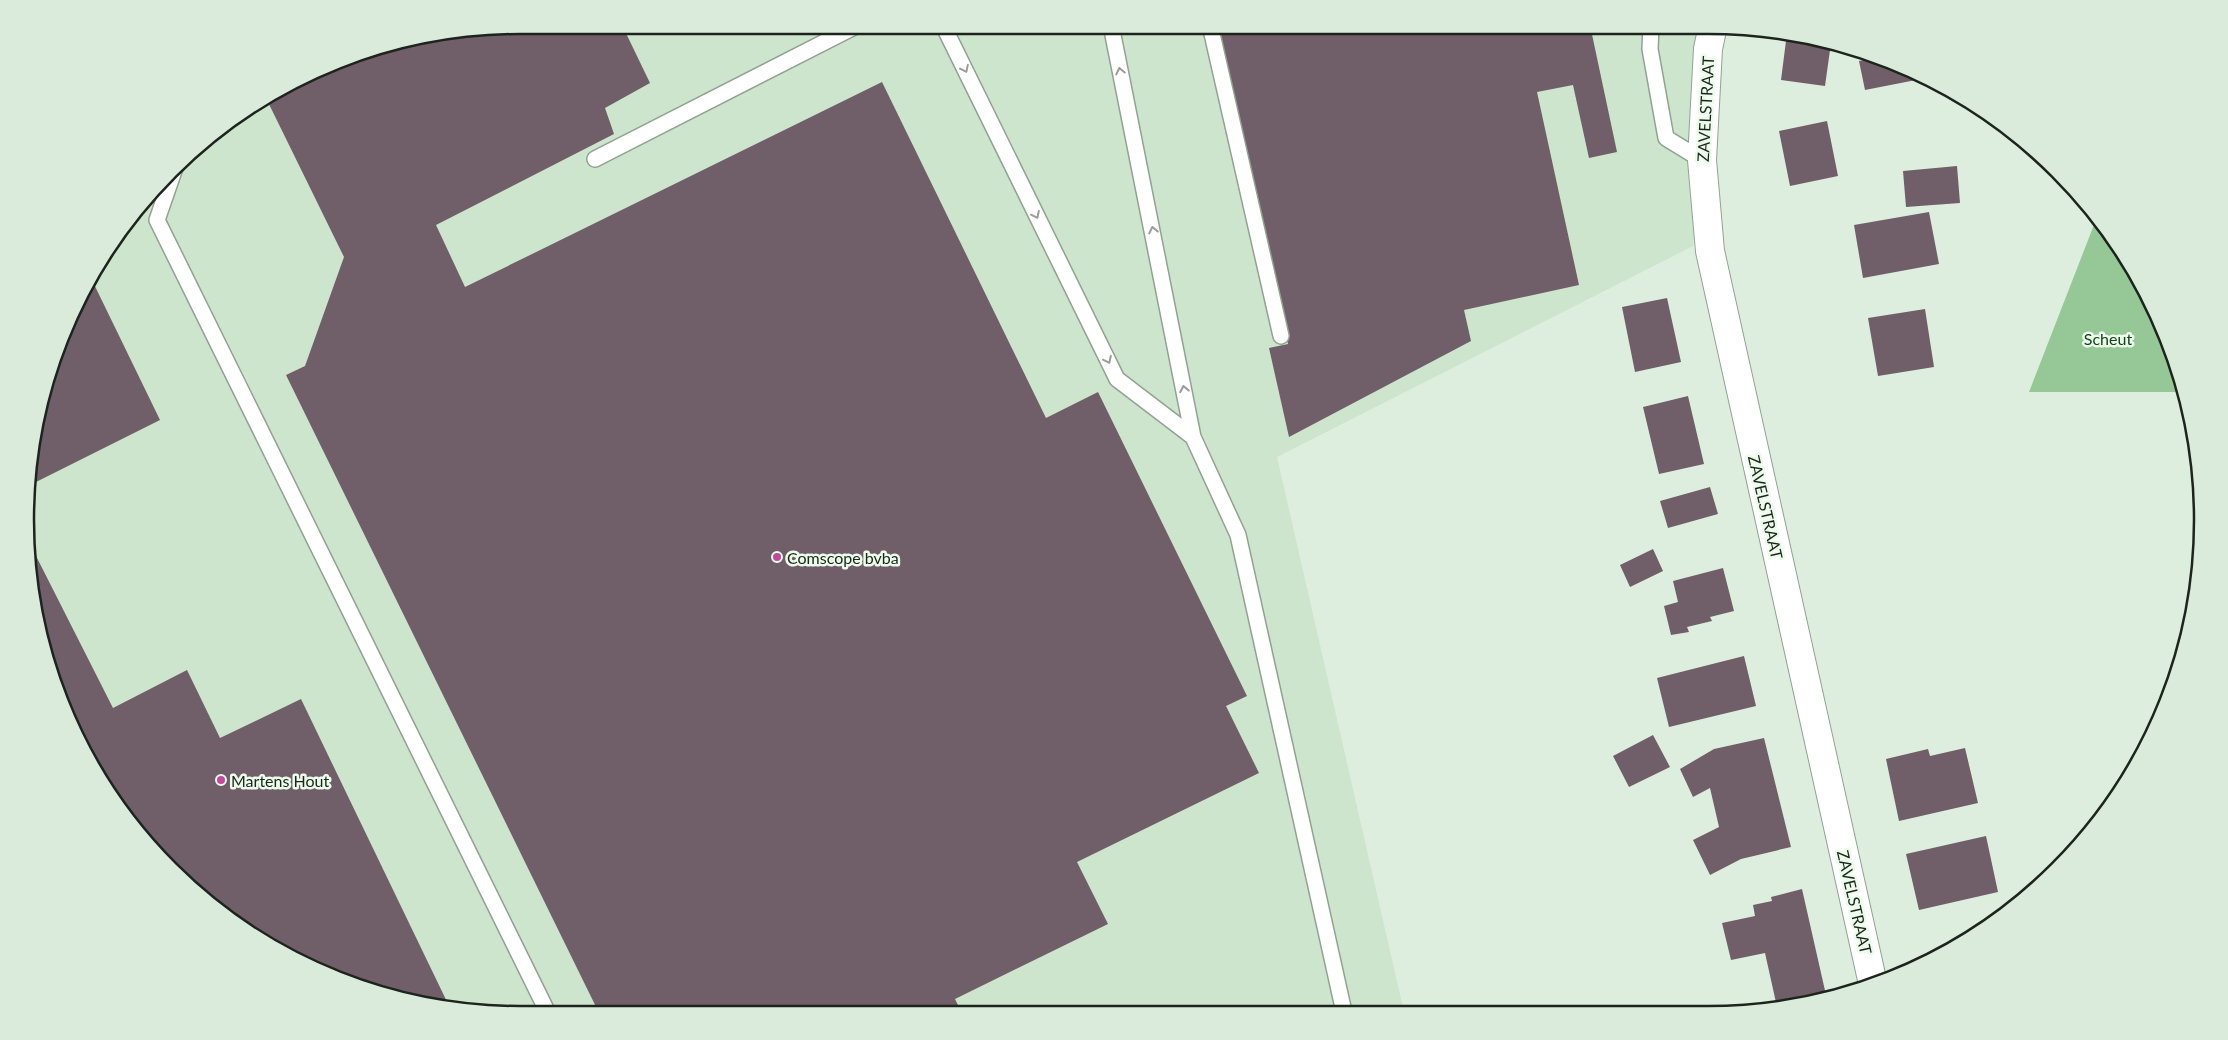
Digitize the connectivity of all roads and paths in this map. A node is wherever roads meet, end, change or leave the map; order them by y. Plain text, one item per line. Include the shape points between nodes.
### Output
1 (840, 34) edge
2 (947, 34) edge
3 (1113, 34) edge
4 (1212, 34) edge
5 (1651, 34) edge
6 (1711, 34) edge
7 (595, 159) dead end
8 (1702, 160) junction
9 (170, 182) edge
10 (1281, 336) dead end
11 (1193, 437) junction
12 (1871, 977) edge
13 (546, 1006) edge
14 (1343, 1006) edge

1 - 7 lane
2 -> 11 lane via 1117,379
11 -> 3 lane
4 - 10 lane
5 - 8 lane via 1650,49 1666,138
6 - 8 street, ZAVELSTRAAT
8 - 12 street, ZAVELSTRAAT via 1710,251
9 - 13 lane via 157,220
11 - 14 lane via 1238,535

